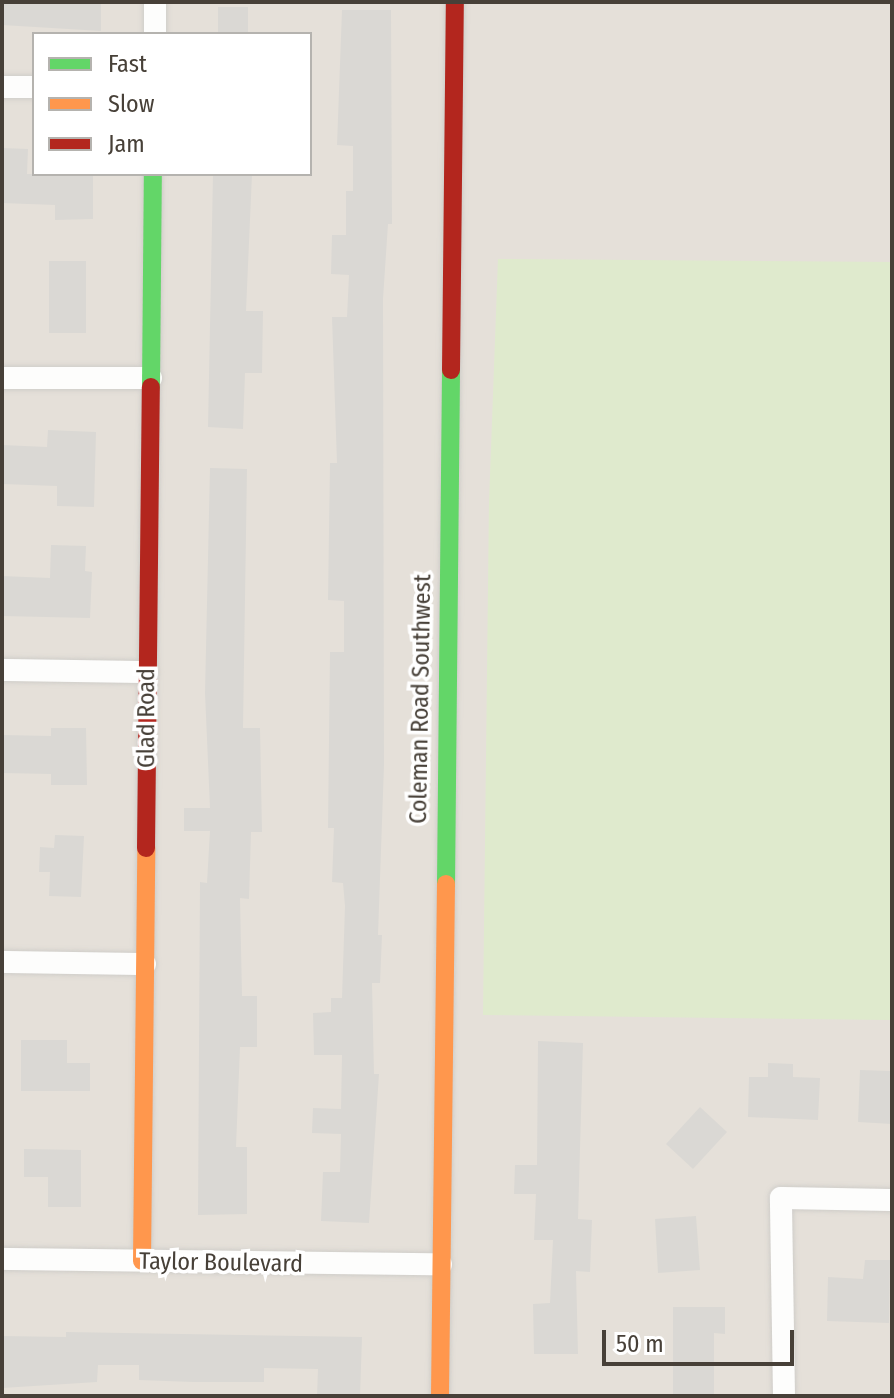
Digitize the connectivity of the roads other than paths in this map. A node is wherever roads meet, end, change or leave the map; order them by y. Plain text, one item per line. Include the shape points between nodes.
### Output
1 (155, 2) edge
2 (455, 2) edge
3 (155, 32) edge
4 (2, 87) edge
5 (32, 87) edge
6 (153, 176) edge
7 (2, 378) edge
8 (151, 378) junction
9 (2, 670) edge
10 (147, 672) junction
11 (2, 962) edge
12 (145, 964) junction
13 (892, 1200) edge
14 (2, 1259) edge
15 (142, 1261) junction
16 (441, 1264) junction
17 (440, 1396) edge
18 (784, 1396) edge

1 - 3 street
2 - 16 street, Coleman Road Southwest
4 - 5 street
6 - 8 street, Glad Road
7 - 8 street
8 - 10 street, Glad Road
9 - 10 street
10 - 12 street, Glad Road
11 - 12 street
12 - 15 street, Glad Road
13 - 18 street via 781,1198
14 - 15 street, Taylor Boulevard
15 - 16 street, Taylor Boulevard
16 - 17 street, Coleman Road Southwest

